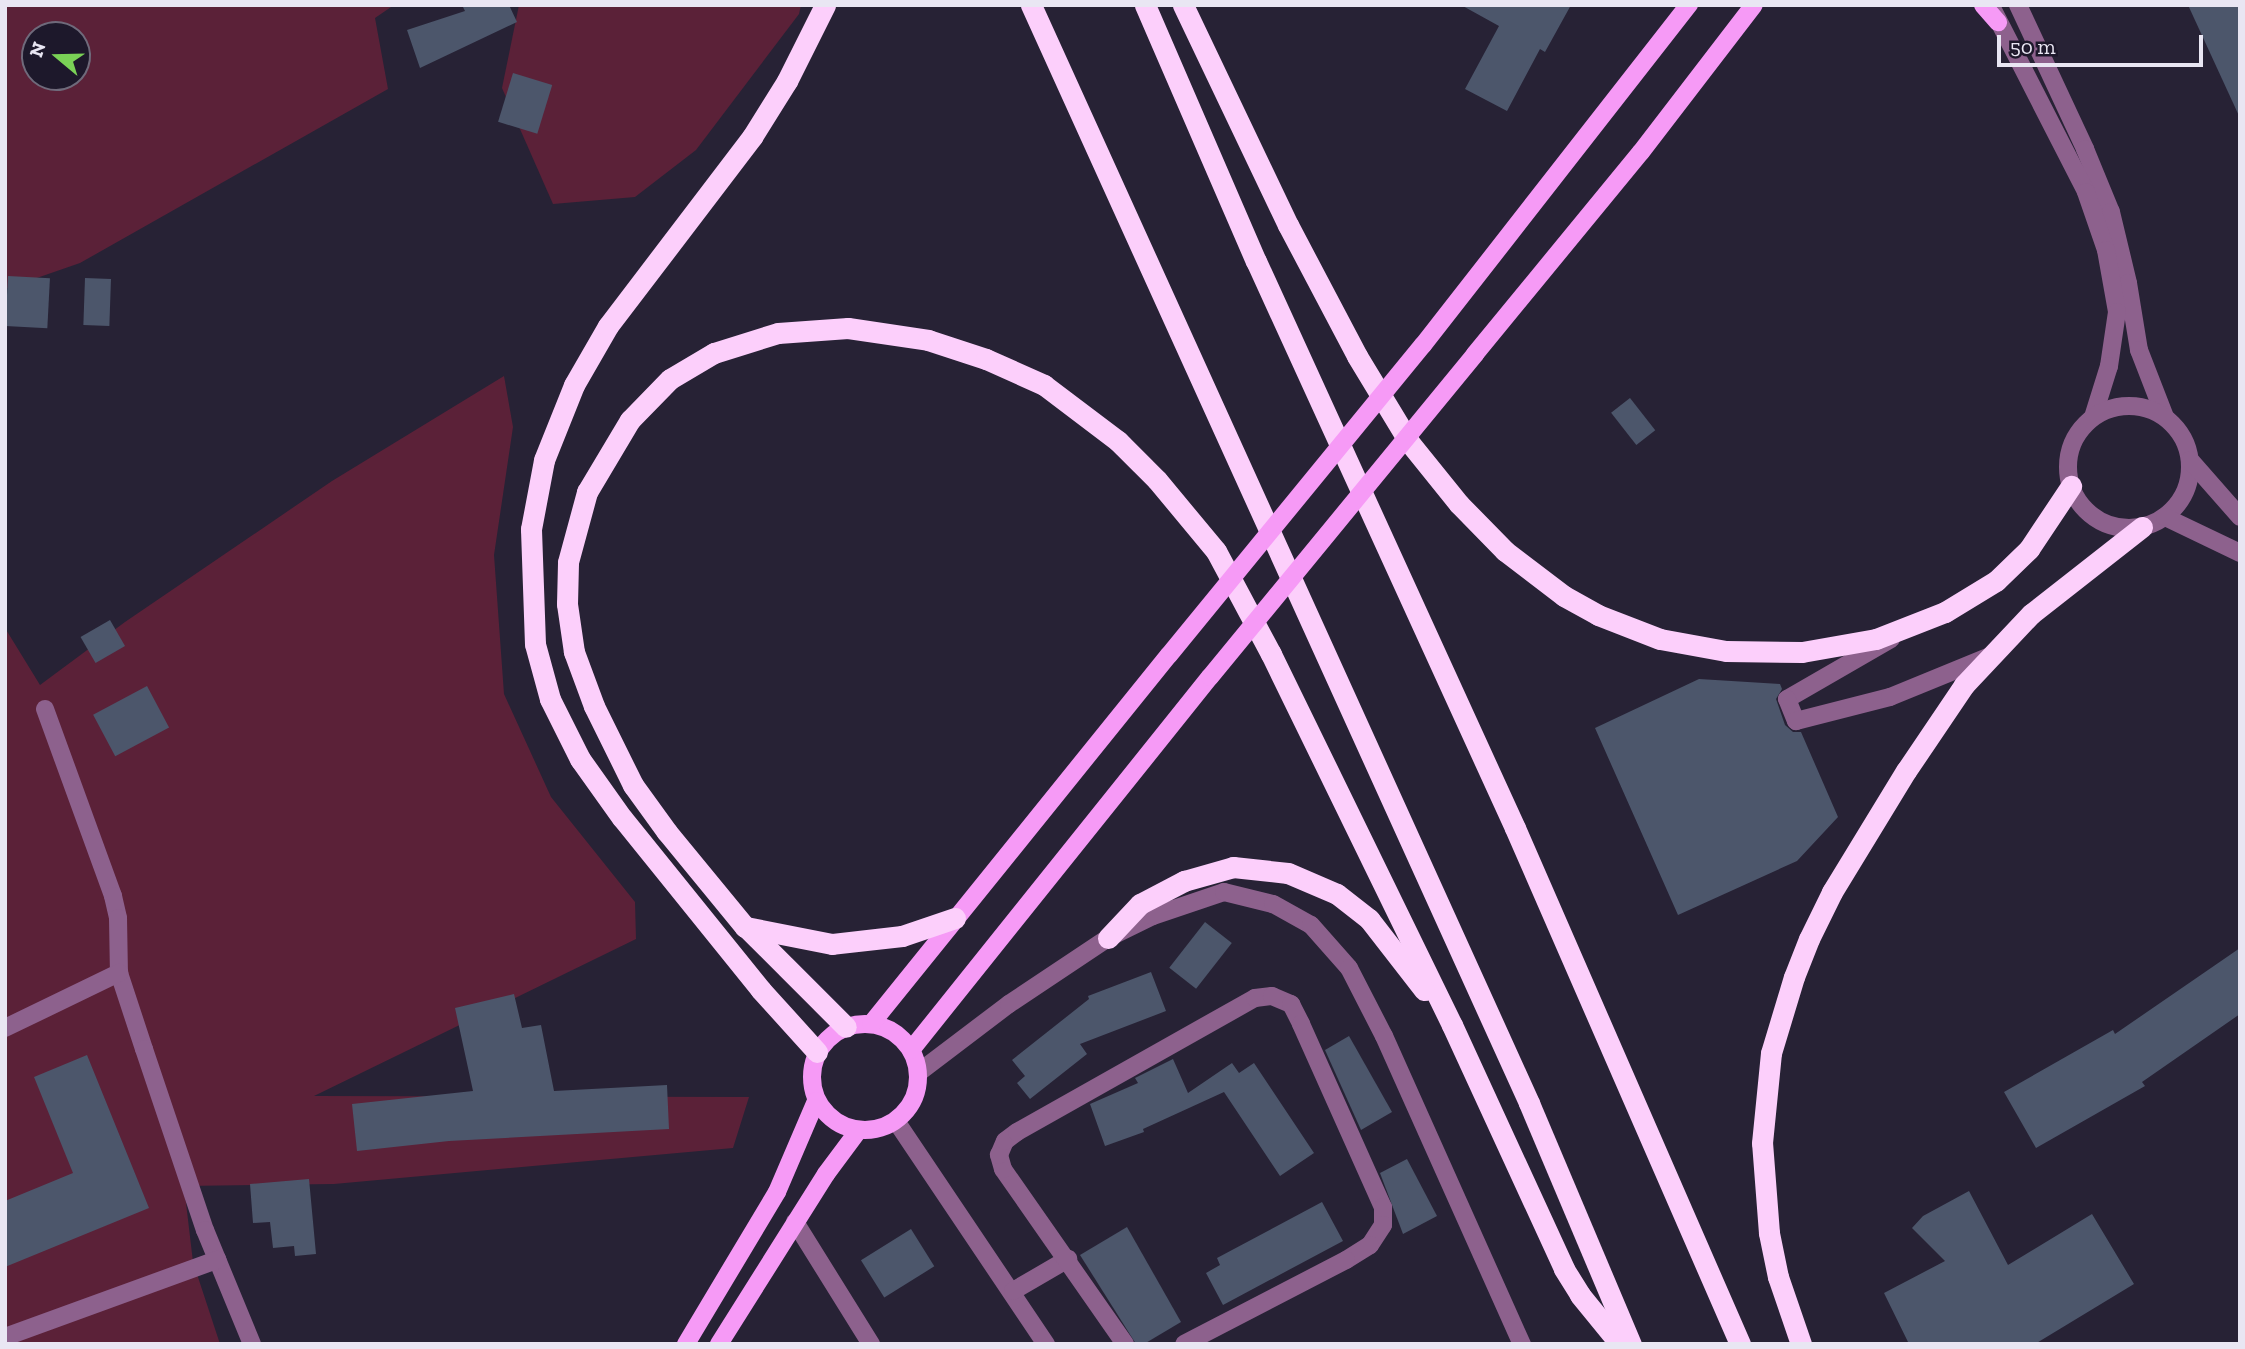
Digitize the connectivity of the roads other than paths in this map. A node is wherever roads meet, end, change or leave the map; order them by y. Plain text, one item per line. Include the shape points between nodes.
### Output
1 (825, 5) edge
2 (1031, 5) edge
3 (1145, 5) edge
4 (1183, 5) edge
5 (1689, 5) edge
6 (1983, 5) edge
7 (1990, 5) edge
8 (1754, 6) edge
9 (2023, 7) edge
10 (1998, 22) junction
11 (2165, 417) junction
12 (2093, 418) junction
13 (2190, 460) junction
14 (2071, 486) junction
15 (2165, 516) junction
16 (2240, 517) edge
17 (2142, 527) junction
18 (2240, 553) edge
19 (1912, 627) junction
20 (1988, 657) junction
21 (45, 709) dead end
22 (955, 918) junction
23 (745, 927) junction
24 (1108, 938) junction
25 (119, 973) junction
26 (871, 1024) junction
27 (1452, 1025) junction
28 (846, 1027) junction
29 (5, 1028) edge
30 (911, 1050) junction
31 (817, 1052) junction
32 (918, 1073) junction
33 (816, 1101) junction
34 (896, 1121) junction
35 (858, 1131) junction
36 (795, 1222) junction
37 (1068, 1259) junction
38 (217, 1260) junction
39 (1013, 1291) junction
40 (5, 1337) edge
41 (252, 1344) edge
42 (686, 1344) edge
43 (719, 1344) edge
44 (871, 1344) edge
45 (1046, 1344) edge
46 (1125, 1344) edge
47 (1184, 1344) edge
48 (1522, 1344) edge
49 (1620, 1344) edge
50 (1631, 1344) edge
51 (1740, 1344) edge
52 (1801, 1344) edge

1 - 31 highway via 787,81 752,137 608,326 574,385 544,460 531,529 535,644 550,699 580,759 761,990
2 - 50 highway via 1529,1102
3 - 51 highway via 1256,261 1515,828
4 - 19 highway via 1288,225 1357,356 1409,442 1505,551 1564,596 1598,615 1660,639 1693,646 1802,652 1840,647
5 - 22 main road, bridge via 1423,345
6 - 10 main road
7 - 10 street
8 - 30 main road, bridge via 1641,152
9 - 11 street via 2111,212 2139,350
10 - 12 street via 2086,192 2106,250 2117,312 2109,366
11 - 12 street via 2129,406
11 - 13 street via 2182,436
12 - 14 street via 2071,448
13 - 15 street via 2182,497
13 - 16 street
14 - 17 street via 2084,508 2104,523
14 - 19 highway via 2014,566 1978,594
15 - 17 street
15 - 18 street
17 - 20 highway via 2068,582
19 - 20 street via 1787,699 1796,721 1890,698
20 - 52 highway via 1933,726 1832,892 1794,976 1774,1040 1765,1098 1763,1188 1778,1276
21 - 25 street via 116,907
22 - 23 highway via 902,936 832,944
22 - 26 main road
23 - 27 highway via 634,785 594,706 574,652 567,604 568,562 587,492 604,461 629,419 670,379 714,353 778,333 848,328 928,340 986,359 1044,386 1118,441 1157,480 1216,551
23 - 28 highway
24 - 27 highway via 1140,904 1184,881 1233,867 1288,873 1337,894 1369,919
24 - 32 street via 1009,1004
24 - 48 street via 1194,899 1224,892 1273,904 1326,939 1349,968 1384,1036
25 - 29 street
25 - 38 street
26 - 28 main road
26 - 30 main road via 894,1032
27 - 49 highway via 1564,1269
28 - 31 main road
30 - 32 main road
31 - 33 main road via 812,1068
32 - 34 main road via 917,1091
33 - 35 main road via 827,1116
33 - 42 main road via 778,1192
34 - 35 main road via 878,1130
34 - 39 street
35 - 36 main road
36 - 43 main road
36 - 44 street
37 - 39 street
37 - 46 street
37 - 47 street via 1003,1168 999,1155 1005,1141 1255,998 1272,996 1291,1004 1383,1207 1383,1226 1370,1245 1346,1260
38 - 40 street
38 - 41 street
39 - 45 street

